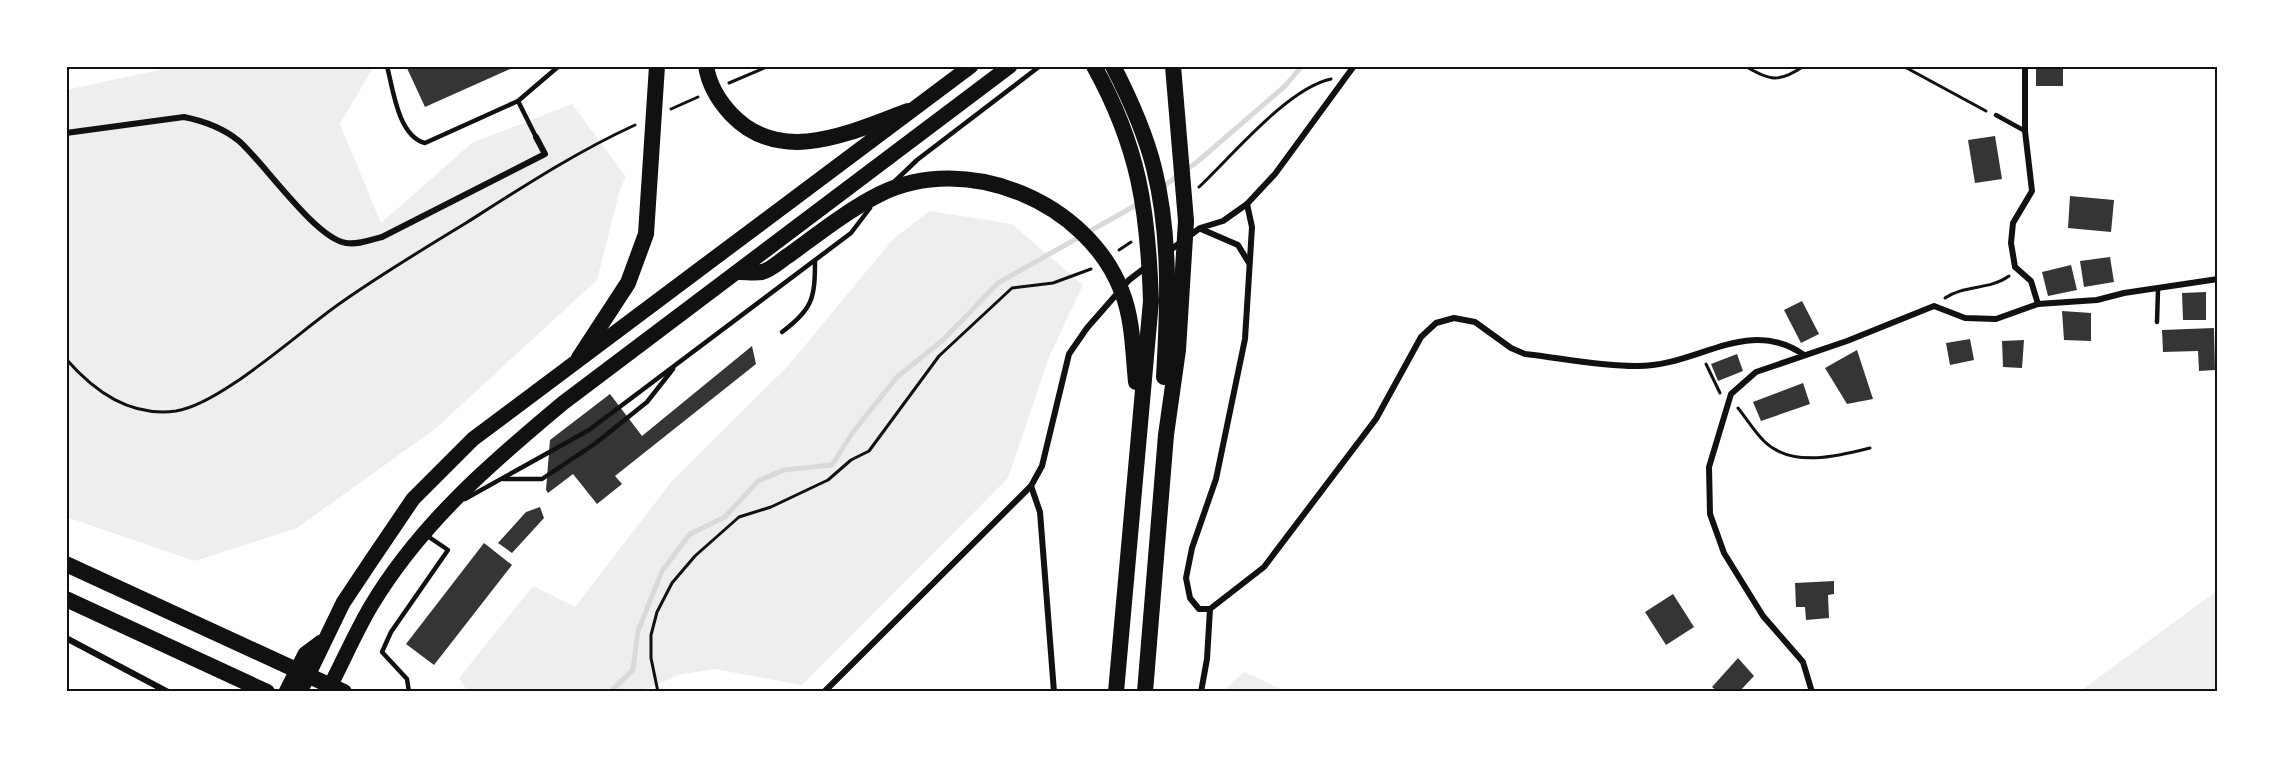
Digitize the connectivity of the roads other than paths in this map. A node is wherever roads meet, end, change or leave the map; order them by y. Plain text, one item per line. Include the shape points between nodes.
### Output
1 (387, 66) edge
2 (559, 66) edge
3 (657, 66) edge
4 (706, 66) edge
5 (971, 66) edge
6 (1011, 66) edge
7 (1040, 66) edge
8 (1094, 66) edge
9 (1113, 66) edge
10 (1173, 66) edge
11 (1354, 66) edge
12 (2025, 66) edge
13 (518, 101) junction
14 (908, 111) junction
15 (1996, 115) road end
16 (2025, 131) junction
17 (66, 133) edge
18 (536, 137) joint
19 (882, 193) junction
20 (1247, 204) junction
21 (1200, 228) junction
22 (815, 260) junction
23 (1250, 266) junction
24 (740, 272) junction
25 (2218, 279) edge
26 (2157, 290) junction
27 (1174, 293) junction
28 (2038, 304) junction
29 (2157, 322) dead end
30 (782, 332) dead end
31 (1804, 355) junction
32 (579, 358) junction
33 (678, 363) junction
34 (1140, 417) junction
35 (501, 479) junction
36 (1031, 486) junction
37 (441, 512) junction
38 (424, 534) junction
39 (66, 564) edge
40 (66, 599) edge
41 (1210, 609) junction
42 (66, 638) edge
43 (326, 638) junction
44 (301, 689) edge
45 (263, 690) edge
46 (1813, 691) edge
47 (168, 692) edge
48 (286, 692) edge
49 (327, 692) edge
50 (344, 692) edge
51 (409, 692) edge
52 (824, 692) edge
53 (1054, 692) edge
54 (1116, 692) edge
55 (1144, 692) edge
56 (1201, 692) edge

1 - 13 lane via 408,132 425,143
2 - 13 lane
3 - 32 highway via 646,234 628,284
4 - 14 highway via 720,101 740,123 771,139 792,144 841,136
5 - 14 highway
6 - 24 highway
7 - 19 lane via 917,160
8 - 34 highway via 1114,103 1140,178 1149,238 1151,301
9 - 27 highway via 1135,108 1154,168
10 - 27 highway via 1186,221
11 - 20 street via 1275,174
12 - 16 street
13 - 18 lane
14 - 32 highway
15 - 16 lane
16 - 28 street via 2032,191 2013,223 2011,243 2015,267 2031,280
17 - 18 street via 184,117 202,121 238,141 303,211 343,243 382,237 545,154
19 - 22 lane via 851,233
19 - 24 highway via 764,272
19 - 34 highway via 919,182 957,180 996,185 1032,198 1077,228 1096,249 1122,291
20 - 21 street via 1223,221
20 - 23 street via 1252,227
21 - 23 street via 1238,245
21 - 36 street via 1129,280 1075,343 1060,387 1042,466
22 - 30 lane via 809,308
22 - 33 lane
23 - 41 street via 1245,339 1236,384 1216,479 1186,578 1190,598 1198,609
24 - 37 highway via 563,403 499,456
25 - 26 street
26 - 28 street
26 - 29 lane
27 - 55 highway via 1174,387 1166,435
28 - 31 street via 1996,319 1980,320 1934,306
31 - 41 street via 1784,344 1760,338 1665,364 1636,366 1525,354 1475,322 1454,318 1436,323 1421,338 1376,419 1264,567
31 - 46 street via 1756,372 1731,394 1709,467 1710,514 1724,553 1763,616 1803,662
32 - 43 highway via 473,439 414,499 344,603
33 - 35 lane via 589,430
33 - 35 lane via 647,402 542,479
34 - 54 highway
35 - 37 lane
36 - 52 street
36 - 53 street via 1040,512
37 - 38 highway
38 - 49 highway via 371,606
38 - 51 lane via 448,550 391,632 382,652 407,679
39 - 50 highway
40 - 45 highway
41 - 56 street
42 - 47 street
43 - 44 highway
43 - 48 highway via 305,654

